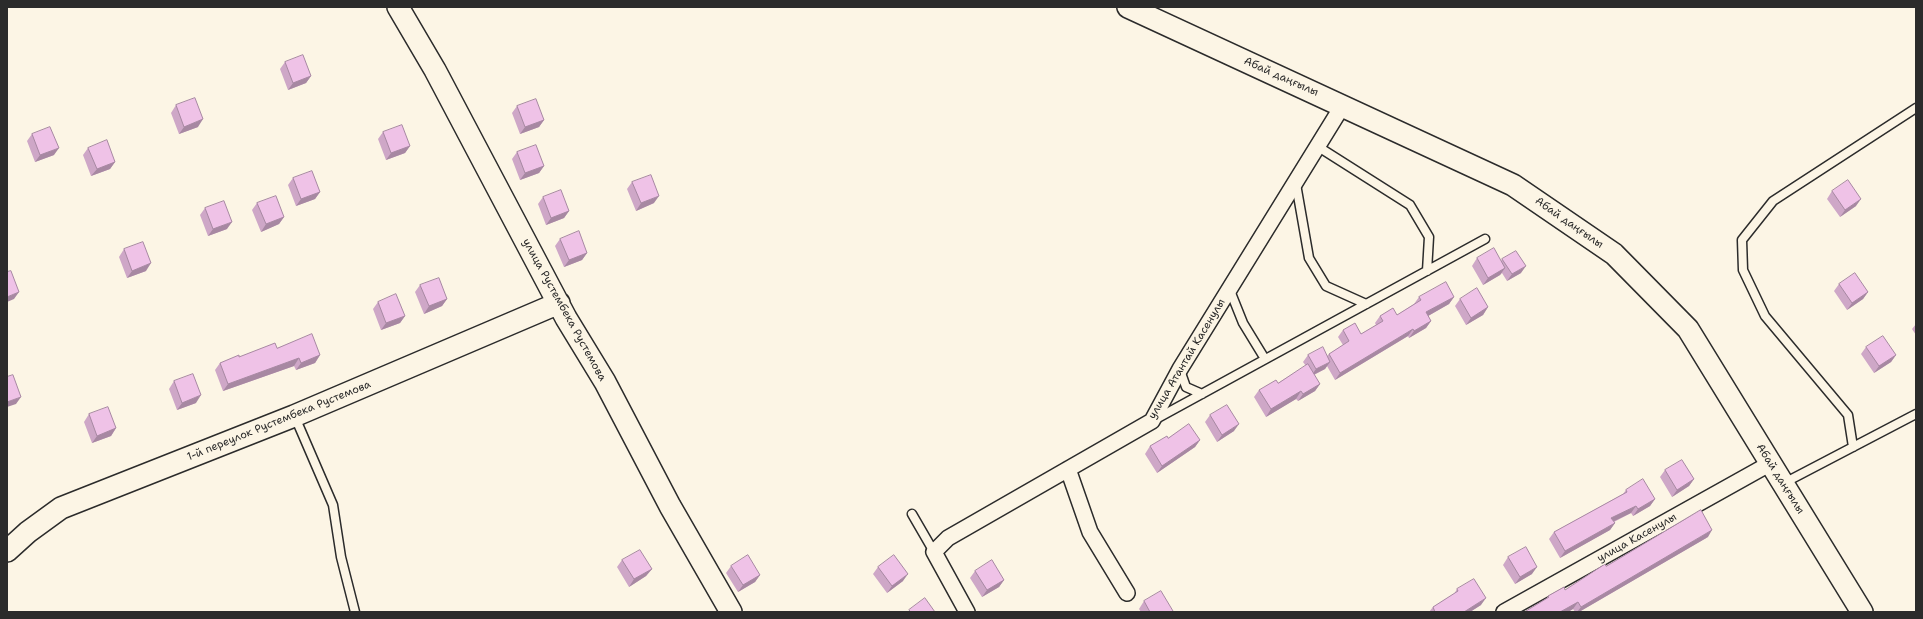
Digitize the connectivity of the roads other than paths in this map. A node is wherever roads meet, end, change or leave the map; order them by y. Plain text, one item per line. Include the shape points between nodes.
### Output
1 (398, 7) edge
2 (1128, 7) edge
3 (1343, 105) junction
4 (1916, 108) edge
5 (1317, 146) junction
6 (1295, 181) junction
7 (1485, 239) dead end
8 (1427, 271) junction
9 (1229, 288) junction
10 (559, 303) junction
11 (1366, 304) junction
12 (1265, 359) junction
13 (1180, 369) junction
14 (1202, 394) junction
15 (1916, 414) edge
16 (294, 416) junction
17 (1152, 421) junction
18 (1853, 447) junction
19 (1771, 463) junction
20 (1068, 469) junction
21 (1783, 483) junction
22 (912, 514) dead end
23 (7, 550) edge
24 (934, 552) junction
25 (1127, 593) dead end
26 (355, 612) edge
27 (731, 612) edge
28 (967, 612) edge
29 (1504, 612) edge
30 (1862, 612) edge

1 - 10 street, улица Рустембека Рустемова via 435,70
2 - 3 street, Абай даңғылы
3 - 5 street, улица Атантай Касенулы
3 - 19 street, Абай даңғылы via 1513,185 1614,254 1688,329
4 - 18 lane via 1773,201 1742,240 1743,270 1765,316 1848,415
5 - 6 street, улица Атантай Касенулы
5 - 8 lane via 1410,205 1429,237
6 - 9 street, улица Атантай Касенулы
6 - 11 lane via 1309,258 1326,286
7 - 8 lane
8 - 11 lane
9 - 12 lane via 1243,323
9 - 13 street, улица Атантай Касенулы
10 - 16 street, 1-й переулок Рустембека Рустемова
10 - 27 street, улица Рустембека Рустемова
11 - 12 lane
12 - 14 lane
13 - 14 lane via 1186,387
13 - 17 street, улица Атантай Касенулы
14 - 17 lane
15 - 18 lane
16 - 23 street, 1-й переулок Рустембека Рустемова via 61,508
16 - 26 lane via 333,505 340,557
17 - 20 street, улица Атантай Касенулы
18 - 21 lane
19 - 21 street, Абай даңғылы
19 - 29 street, улица Касенулы
20 - 24 street, улица Атантай Касенулы via 948,538
20 - 25 street via 1090,532
21 - 30 street, Абай даңғылы
22 - 24 lane
24 - 28 street

